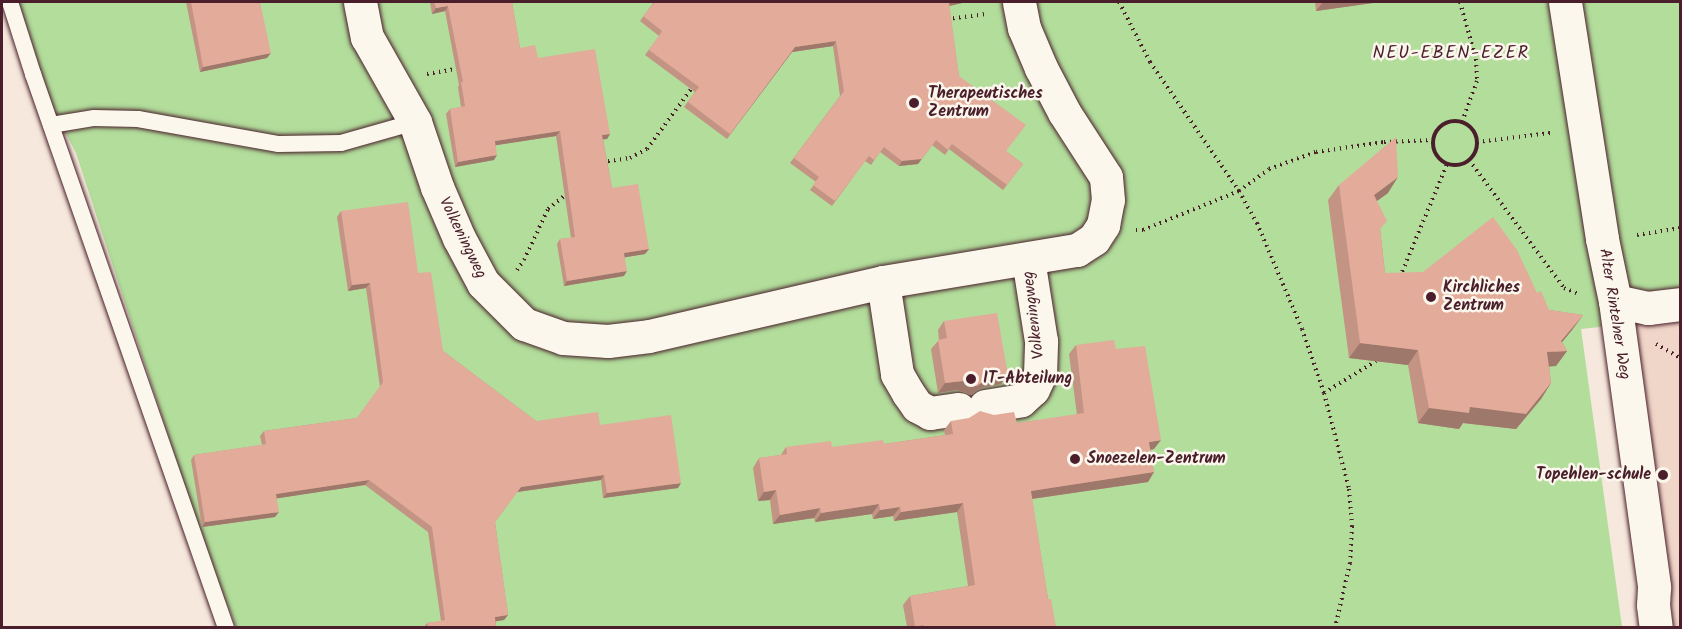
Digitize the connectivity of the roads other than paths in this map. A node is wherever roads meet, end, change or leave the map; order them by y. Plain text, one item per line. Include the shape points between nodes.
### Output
1 (10, 2) edge
2 (360, 2) edge
3 (1565, 2) edge
4 (1020, 6) edge
5 (415, 122) junction
6 (51, 125) junction
7 (1028, 259) junction
8 (883, 282) junction
9 (1615, 301) junction
10 (1680, 304) edge
11 (226, 627) edge
12 (1656, 627) edge

1 - 6 lane
2 - 5 street, Volkeningweg via 367,37
3 - 9 street, Alter Rintelner Weg
4 - 7 street, Volkeningweg via 1024,28 1054,94 1106,177 1108,200 1103,225 1094,239 1077,250
5 - 6 lane via 341,143 279,144 138,119 94,118
5 - 8 street, Volkeningweg via 437,187 483,283 524,324 563,338 608,341 649,336
6 - 11 lane
7 - 8 street, Volkeningweg
7 - 8 street, Volkeningweg via 1041,341 1040,374 1034,389 1022,400 930,413 917,406 897,374
9 - 10 street via 1648,308
9 - 12 street, Alter Rintelner Weg via 1654,587

